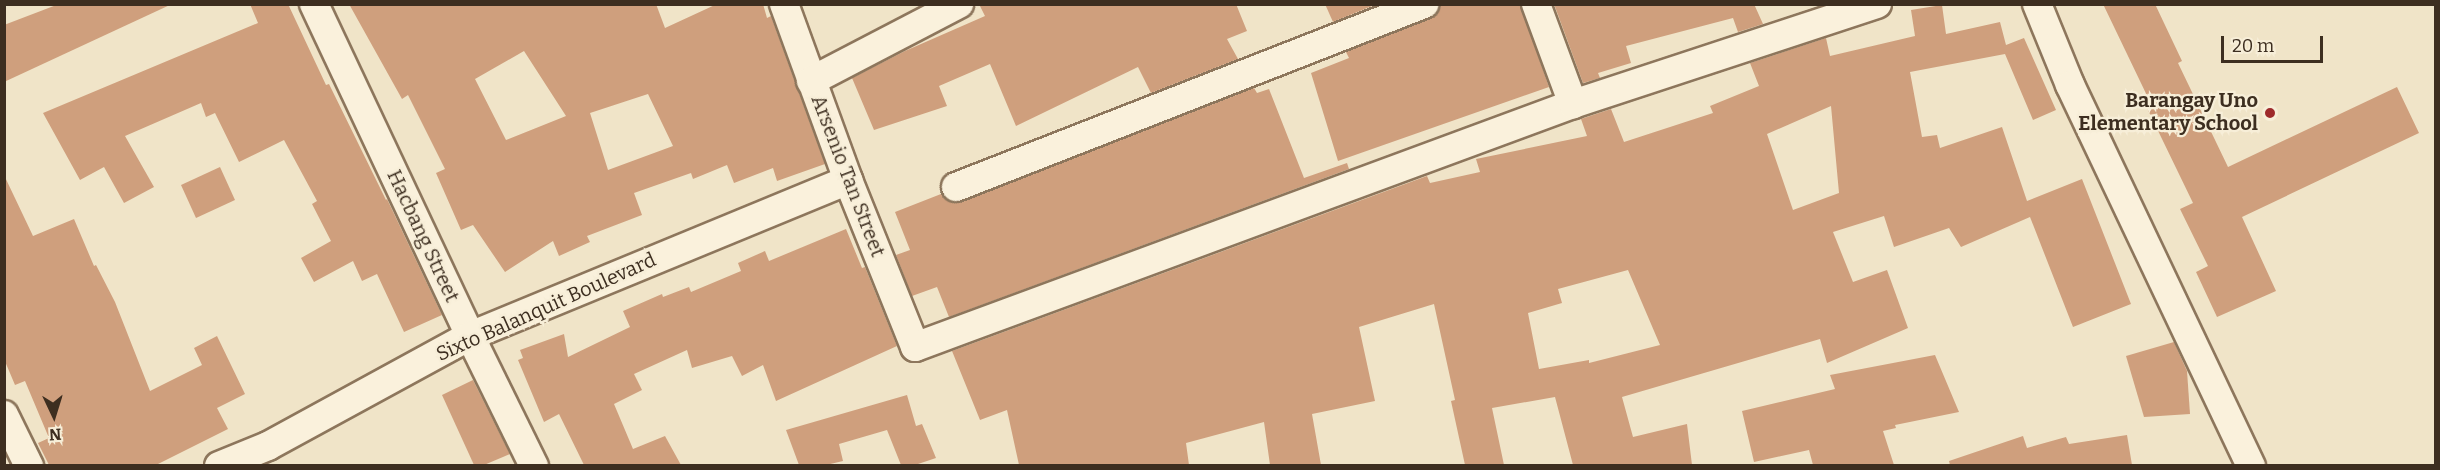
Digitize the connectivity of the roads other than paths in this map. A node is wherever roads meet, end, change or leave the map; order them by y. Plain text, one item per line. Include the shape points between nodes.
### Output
1 (314, 4) edge
2 (784, 4) edge
3 (959, 4) edge
4 (1424, 4) edge
5 (1536, 4) edge
6 (1877, 4) edge
7 (2037, 4) edge
8 (811, 81) junction
9 (1573, 104) junction
10 (848, 180) junction
11 (956, 187) dead end
12 (470, 336) junction
13 (4, 415) edge
14 (30, 465) edge
15 (219, 465) edge
16 (534, 465) edge
17 (2251, 465) edge

1 - 12 street, Hacbang Street
2 - 8 street, Arsenio Tan Street
3 - 8 street
4 - 11 street
5 - 9 street
6 - 9 street
7 - 17 street via 2070,85
8 - 10 street, Arsenio Tan Street
9 - 10 street, Arsenio Tan Street via 915,346
10 - 12 street, Sixto Balanquit Boulevard
12 - 15 street, Sixto Balanquit Boulevard via 268,446
12 - 16 street, Hacbang Street
13 - 14 street

